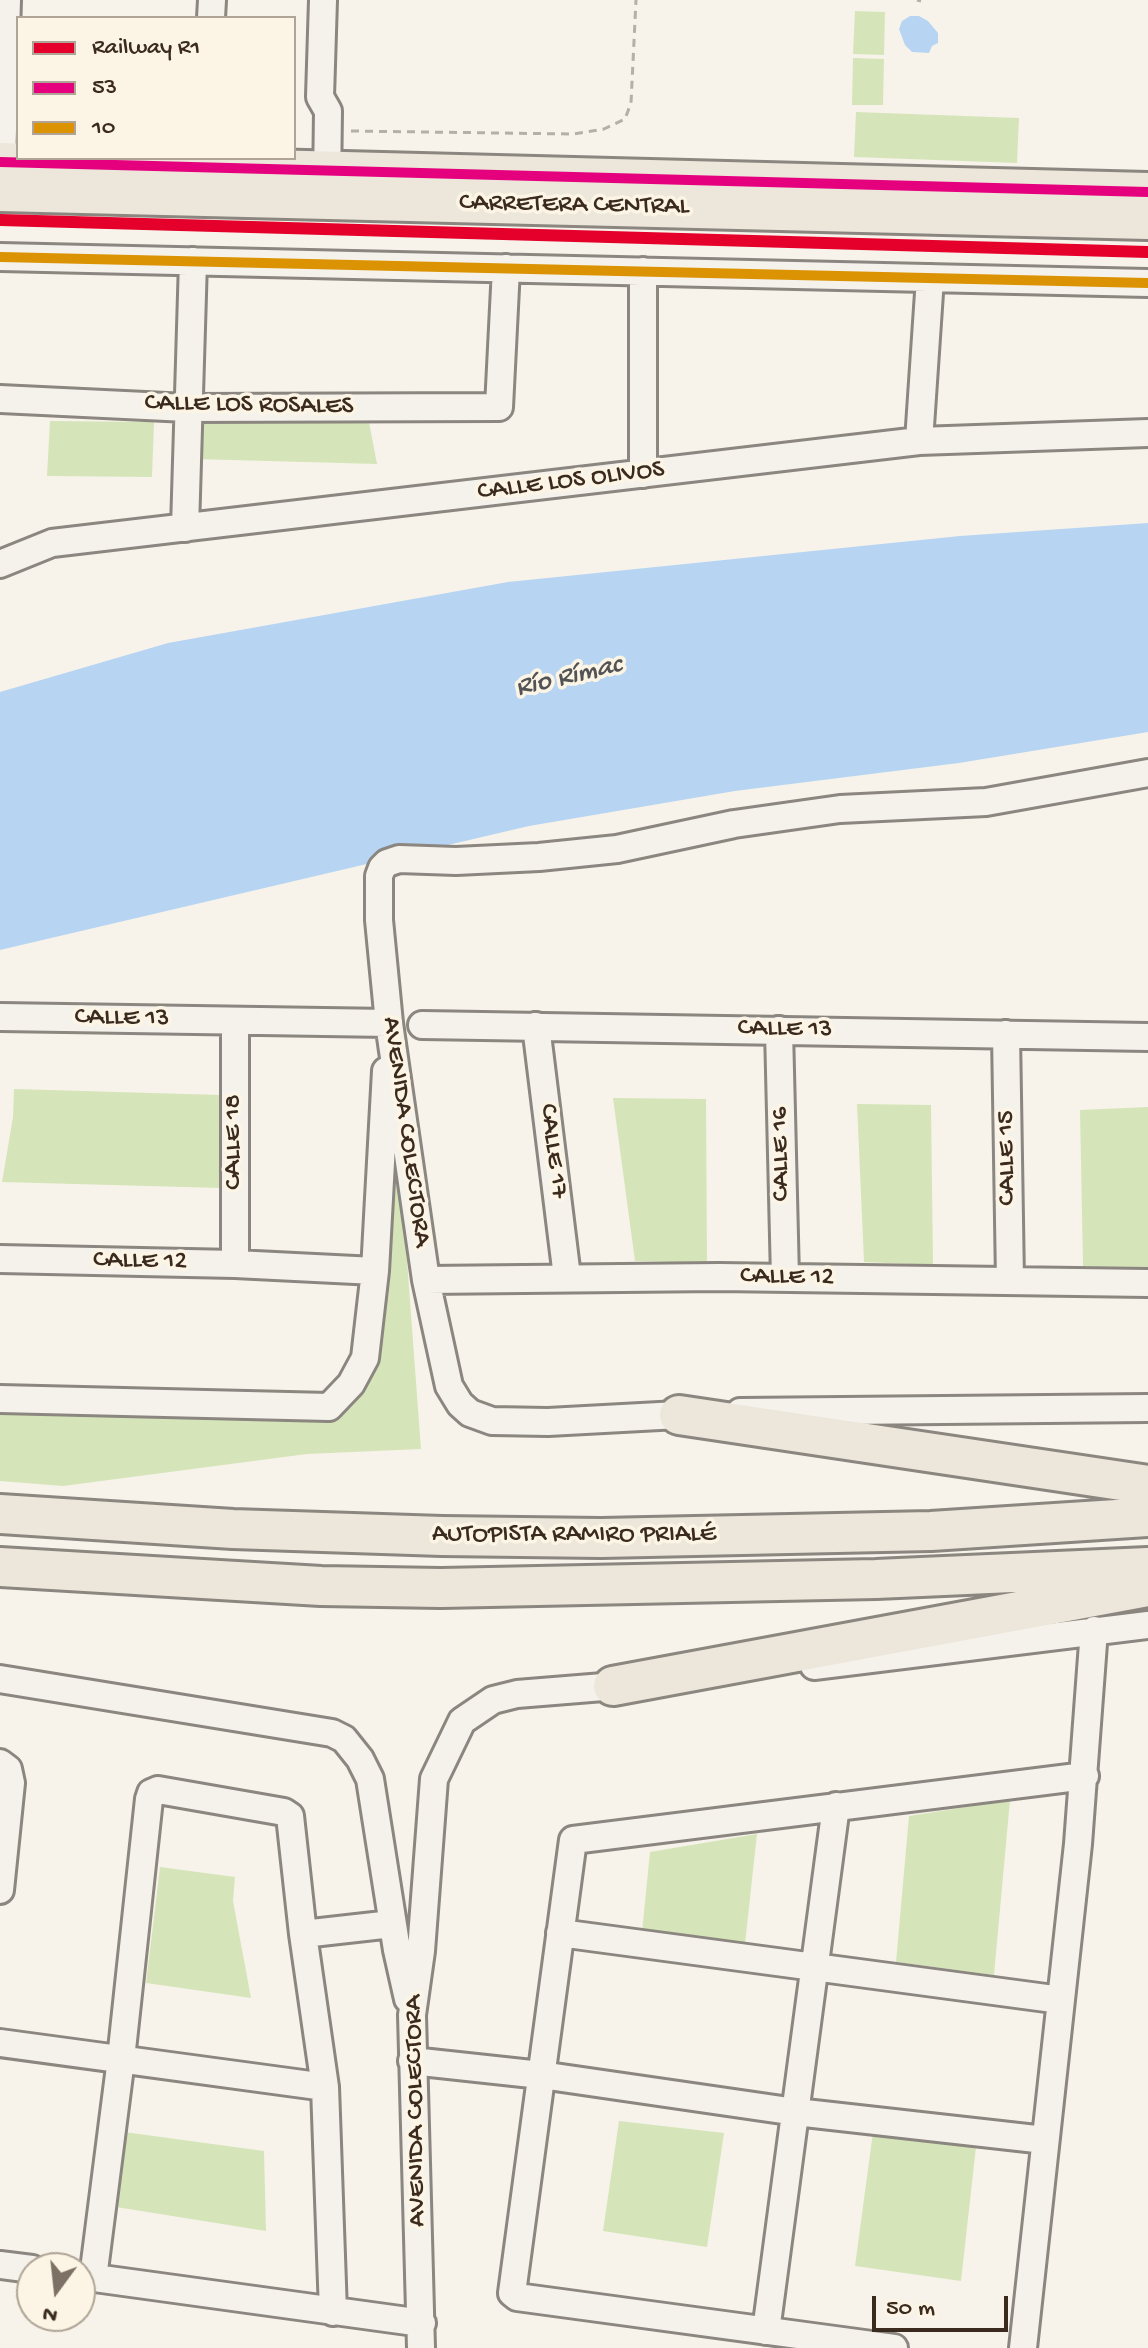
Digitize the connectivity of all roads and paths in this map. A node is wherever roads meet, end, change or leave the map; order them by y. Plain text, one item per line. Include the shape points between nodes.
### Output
1 (7, 0) edge
2 (323, 0) edge
3 (636, 0) edge
4 (320, 97) junction
5 (329, 131) junction
6 (208, 163) edge
7 (1, 172) edge
8 (318, 186) junction
9 (1148, 192) edge
10 (1148, 220) edge
11 (0, 257) edge
12 (193, 261) junction
13 (506, 268) junction
14 (643, 271) junction
15 (930, 278) junction
16 (1148, 283) edge
17 (0, 399) edge
18 (187, 408) junction
19 (1148, 433) edge
20 (919, 441) junction
21 (643, 474) junction
22 (185, 528) junction
23 (0, 564) edge
24 (1148, 773) edge
25 (0, 1017) edge
26 (235, 1021) junction
27 (389, 1023) junction
28 (422, 1025) dead end
29 (536, 1026) junction
30 (779, 1030) junction
31 (1006, 1034) junction
32 (1148, 1037) edge
33 (0, 1259) edge
34 (235, 1264) junction
35 (375, 1271) junction
36 (567, 1277) junction
37 (785, 1278) junction
38 (426, 1280) junction
39 (1010, 1281) junction
40 (1148, 1283) edge
41 (0, 1399) edge
42 (1148, 1408) edge
43 (679, 1415) junction
44 (1148, 1485) edge
45 (0, 1514) edge
46 (1148, 1517) edge
47 (0, 1567) edge
48 (1148, 1567) edge
49 (1148, 1587) edge
50 (1148, 1625) edge
51 (1094, 1630) junction
52 (0, 1679) edge
53 (613, 1686) junction
54 (0, 1763) edge
55 (1085, 1776) junction
56 (836, 1806) junction
57 (0, 1890) edge
58 (392, 1924) junction
59 (560, 1933) junction
60 (303, 1934) junction
61 (814, 1967) junction
62 (1061, 2000) junction
63 (412, 2015) junction
64 (0, 2043) edge
65 (121, 2059) junction
66 (412, 2061) junction
67 (541, 2075) junction
68 (325, 2087) junction
69 (796, 2112) junction
70 (1045, 2140) junction
71 (90, 2252) edge
72 (96, 2278) edge
73 (333, 2312) junction
74 (766, 2331) junction
75 (421, 2336) edge
76 (894, 2348) edge
77 (1023, 2348) edge

1 - 7 street
2 - 4 street
3 - 5 path via 631,103 625,119 604,129 573,134
4 - 5 street via 328,111
4 - 8 street via 311,109
5 - 8 street
6 - 7 highway, CARRETERA CENTRAL
6 - 8 highway, CARRETERA CENTRAL
7 - 8 highway, CARRETERA CENTRAL
8 - 9 highway, CARRETERA CENTRAL
8 - 10 highway, CARRETERA CENTRAL
11 - 12 street
12 - 13 street
12 - 18 street
13 - 14 street
13 - 18 street, CALLE LOS ROSALES via 499,407
14 - 15 street
14 - 21 street
15 - 16 street
15 - 20 street
17 - 18 street, CALLE LOS ROSALES
18 - 22 street
19 - 20 street, CALLE LOS OLIVOS
20 - 21 street, CALLE LOS OLIVOS
21 - 22 street, CALLE LOS OLIVOS
22 - 23 street, CALLE LOS OLIVOS via 52,543
24 - 27 street, AVENIDA COLECTORA via 986,802 840,809 749,821 617,849 456,861 399,859 387,863 379,876
25 - 26 street, CALLE 13
26 - 27 street, CALLE 13
26 - 34 street, CALLE 18
27 - 35 street
27 - 38 street, AVENIDA COLECTORA
28 - 29 street, CALLE 13
29 - 30 street, CALLE 13
29 - 36 street, CALLE 17
30 - 31 street, CALLE 13
30 - 37 street, CALLE 16
31 - 32 street, CALLE 13
31 - 39 street, CALLE 15
33 - 34 street, CALLE 12
34 - 35 street, CALLE 12
35 - 41 street via 365,1358 351,1384 329,1407
36 - 37 street, CALLE 12
36 - 38 street, CALLE 12
37 - 39 street, CALLE 12
38 - 43 street, AVENIDA COLECTORA via 449,1386 470,1413 492,1421 548,1422
39 - 40 street, CALLE 12
42 - 43 street
43 - 44 highway
45 - 46 highway, AUTOPISTA RAMIRO PRIALÉ via 233,1529 601,1538 931,1531
47 - 48 highway, AUTOPISTA RAMIRO PRIALÉ via 441,1588
49 - 53 highway
50 - 51 street
51 - 53 street via 738,1676
51 - 55 street
52 - 58 street via 339,1735 370,1779
53 - 63 street, AVENIDA COLECTORA via 517,1694 493,1700 462,1721 434,1779
54 - 57 street via 8,1769 11,1783
55 - 56 street
55 - 62 street
56 - 59 street via 574,1838
56 - 61 street
58 - 60 street
58 - 63 street
59 - 61 street
59 - 67 street
60 - 65 street via 288,1813 154,1791
60 - 68 street
61 - 62 street
61 - 69 street
62 - 70 street
63 - 66 street, AVENIDA COLECTORA
64 - 65 street
65 - 68 street
65 - 71 street
66 - 67 street
66 - 75 street, AVENIDA COLECTORA
67 - 69 street
67 - 74 street via 514,2296
68 - 73 street
69 - 70 street
69 - 74 street
70 - 77 street
72 - 73 street
73 - 75 street
74 - 76 street

